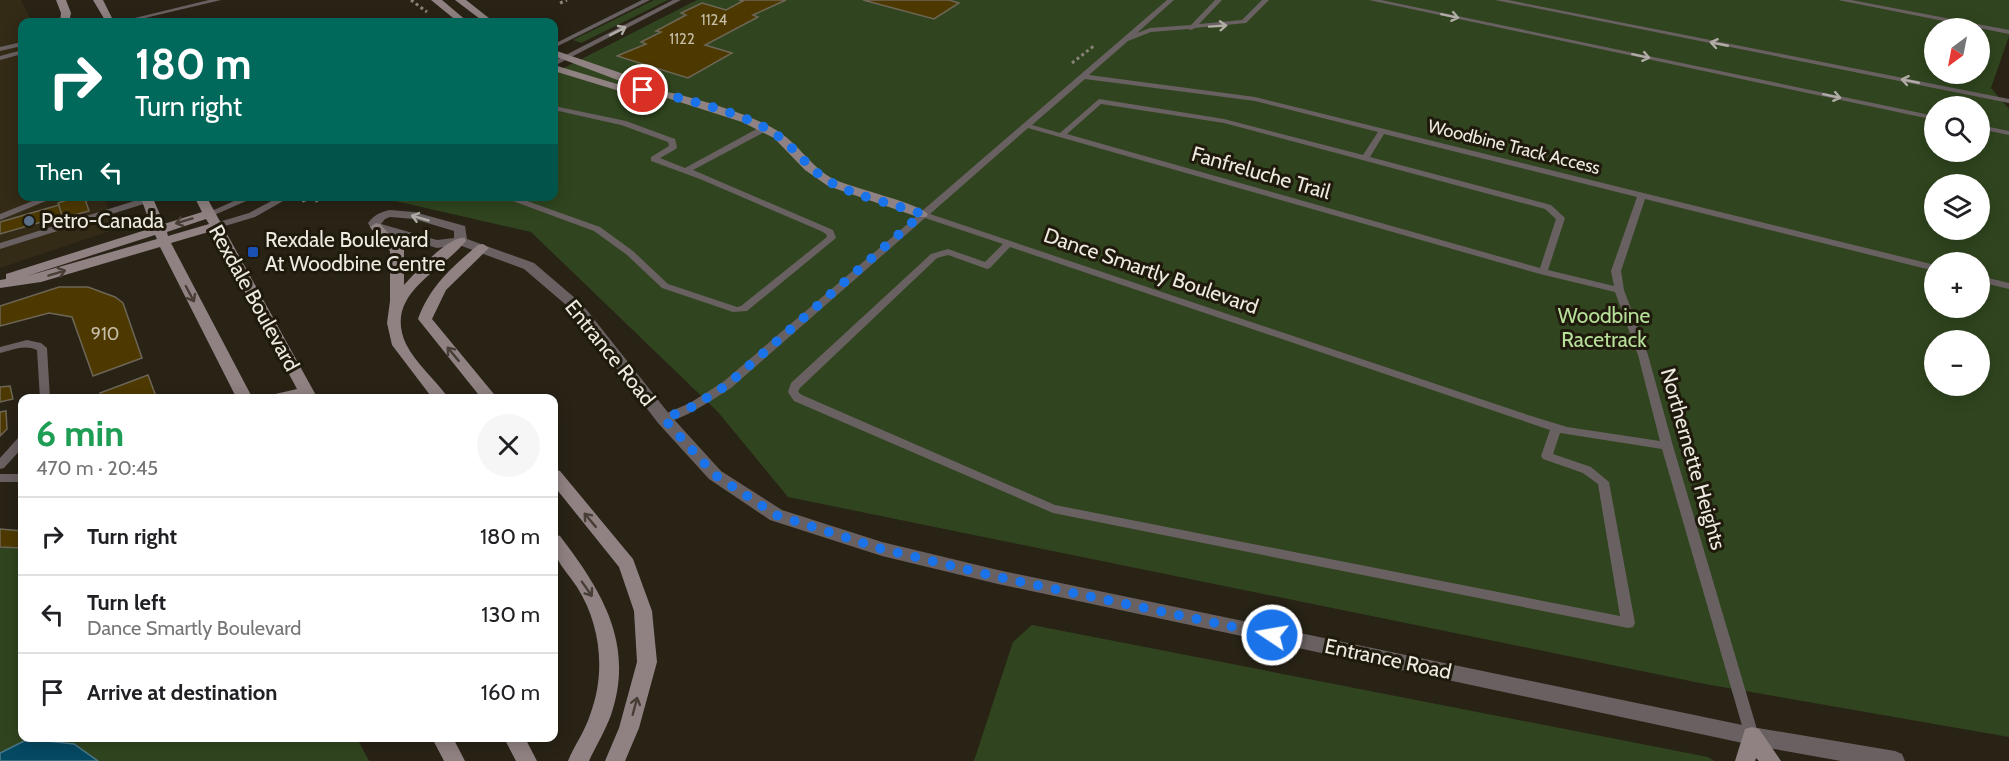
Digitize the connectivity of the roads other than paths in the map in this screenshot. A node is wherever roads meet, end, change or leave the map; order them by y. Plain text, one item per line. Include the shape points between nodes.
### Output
1 (61, 0) edge
2 (98, 0) edge
3 (218, 0) edge
4 (436, 0) edge
5 (460, 0) edge
6 (646, 0) edge
7 (678, 0) edge
8 (1171, 0) edge
9 (1220, 0) edge
10 (1266, 0) edge
11 (1372, 0) edge
12 (1497, 0) edge
13 (1841, 0) edge
14 (1901, 0) edge
15 (1898, 11) junction
16 (65, 18) edge
17 (108, 18) edge
18 (138, 18) edge
19 (458, 18) edge
20 (484, 18) edge
21 (1191, 28) junction
22 (2009, 32) edge
23 (1120, 43) junction
24 (558, 44) edge
25 (18, 45) edge
26 (0, 49) edge
27 (18, 53) edge
28 (558, 54) edge
29 (566, 57) junction
30 (0, 58) edge
31 (558, 63) edge
32 (558, 68) edge
33 (1082, 76) junction
34 (643, 90) junction
35 (2009, 100) edge
36 (558, 109) edge
37 (1924, 116) edge
38 (1025, 125) junction
39 (765, 128) junction
40 (1990, 129) edge
41 (1382, 131) junction
42 (2009, 134) edge
43 (1062, 135) junction
44 (1365, 158) junction
45 (687, 170) junction
46 (1642, 195) junction
47 (41, 201) edge
48 (137, 201) edge
49 (147, 201) edge
50 (202, 201) edge
51 (245, 201) edge
52 (279, 201) edge
53 (517, 201) edge
54 (922, 214) junction
55 (0, 217) edge
56 (212, 220) junction
57 (376, 227) junction
58 (162, 235) junction
59 (460, 241) junction
60 (1009, 243) junction
61 (0, 246) edge
62 (483, 248) junction
63 (1924, 265) edge
64 (1543, 272) junction
65 (1990, 281) edge
66 (0, 283) edge
67 (2009, 286) edge
68 (1619, 290) junction
69 (397, 301) junction
70 (0, 350) edge
71 (45, 394) edge
72 (242, 394) edge
73 (307, 394) edge
74 (437, 394) edge
75 (486, 394) edge
76 (664, 419) junction
77 (1556, 428) junction
78 (18, 445) edge
79 (1667, 446) junction
80 (0, 465) edge
81 (0, 478) edge
82 (18, 478) edge
83 (558, 481) edge
84 (558, 547) edge
85 (1752, 736) junction
86 (444, 742) edge
87 (516, 742) edge
88 (455, 761) edge
89 (527, 761) edge
90 (578, 761) edge
91 (615, 761) edge
92 (1745, 761) edge
93 (1771, 761) edge
94 (1895, 761) edge

1 - 16 main road
2 - 17 main road
3 - 18 lane
4 - 19 main road
5 - 20 main road
6 - 24 lane
29 -> 7 lane
8 - 23 lane
9 - 21 lane
21 -> 10 lane via 1244,22
11 -> 37 lane
35 -> 12 lane
13 - 15 lane
14 - 15 lane
15 - 22 lane
21 - 23 lane via 1150,30
23 - 33 lane
25 - 26 lane
27 - 30 lane
28 - 29 main road, Dance Smartly Boulevard
29 - 31 lane
29 - 34 main road, Dance Smartly Boulevard via 640,83
32 - 34 main road, Dance Smartly Boulevard via 602,85
33 - 38 lane
33 - 41 lane, Woodbine Track Access via 1255,99
34 - 39 main road, Dance Smartly Boulevard
36 - 45 lane via 623,123 672,141 673,147 654,159
38 - 43 lane, Fanfreluche Trail
38 - 54 lane
39 - 45 lane
39 - 54 main road, Dance Smartly Boulevard via 832,183
40 - 42 lane
41 - 44 lane
41 - 46 lane, Woodbine Track Access
43 - 44 lane via 1099,101 1224,121
43 - 64 lane, Fanfreluche Trail
44 - 64 lane via 1548,207 1561,218
45 - 53 lane via 831,232 832,238 744,309 736,310 665,286 597,229
46 - 63 lane, Woodbine Track Access
46 - 68 lane, Northernette Heights via 1616,271
47 - 55 lane
48 - 61 lane
49 - 58 main road
50 - 56 main road, Rexdale Boulevard
51 - 56 lane
52 - 56 lane via 252,215
54 - 60 lane, Dance Smartly Boulevard
54 - 76 lane via 727,385
56 - 58 main road
56 - 73 main road, Rexdale Boulevard
57 - 59 street, Entrance Road via 436,244
59 -> 57 street, Entrance Road via 461,229 404,213 381,215 374,223
57 - 69 main road via 397,250
58 - 66 main road via 36,279
58 -> 72 main road
59 - 62 street, Entrance Road
59 - 69 main road via 425,270
60 - 77 lane, Dance Smartly Boulevard
60 - 77 lane via 987,266 948,252 934,256 793,392 798,398 1053,509 1628,623 1603,482 1587,470 1547,456
75 -> 62 main road via 425,320 431,300 444,280
62 - 76 street, Entrance Road via 529,266 577,307
64 - 68 lane, Fanfreluche Trail
65 - 67 lane
68 - 79 lane, Northernette Heights via 1644,355
69 - 74 main road via 394,323 399,345
70 - 71 lane via 24,344 42,348
76 - 85 street, Entrance Road via 715,475 776,515 882,549
77 - 79 lane, Dance Smartly Boulevard
78 - 80 lane
79 - 85 lane, Northernette Heights
81 - 82 lane
91 -> 83 main road via 630,728 646,662 643,611 627,564
84 -> 90 main road via 598,604 611,653 602,712
85 - 92 main road
85 - 93 main road
85 - 94 street, Entrance Road
86 - 88 main road
87 - 89 main road

